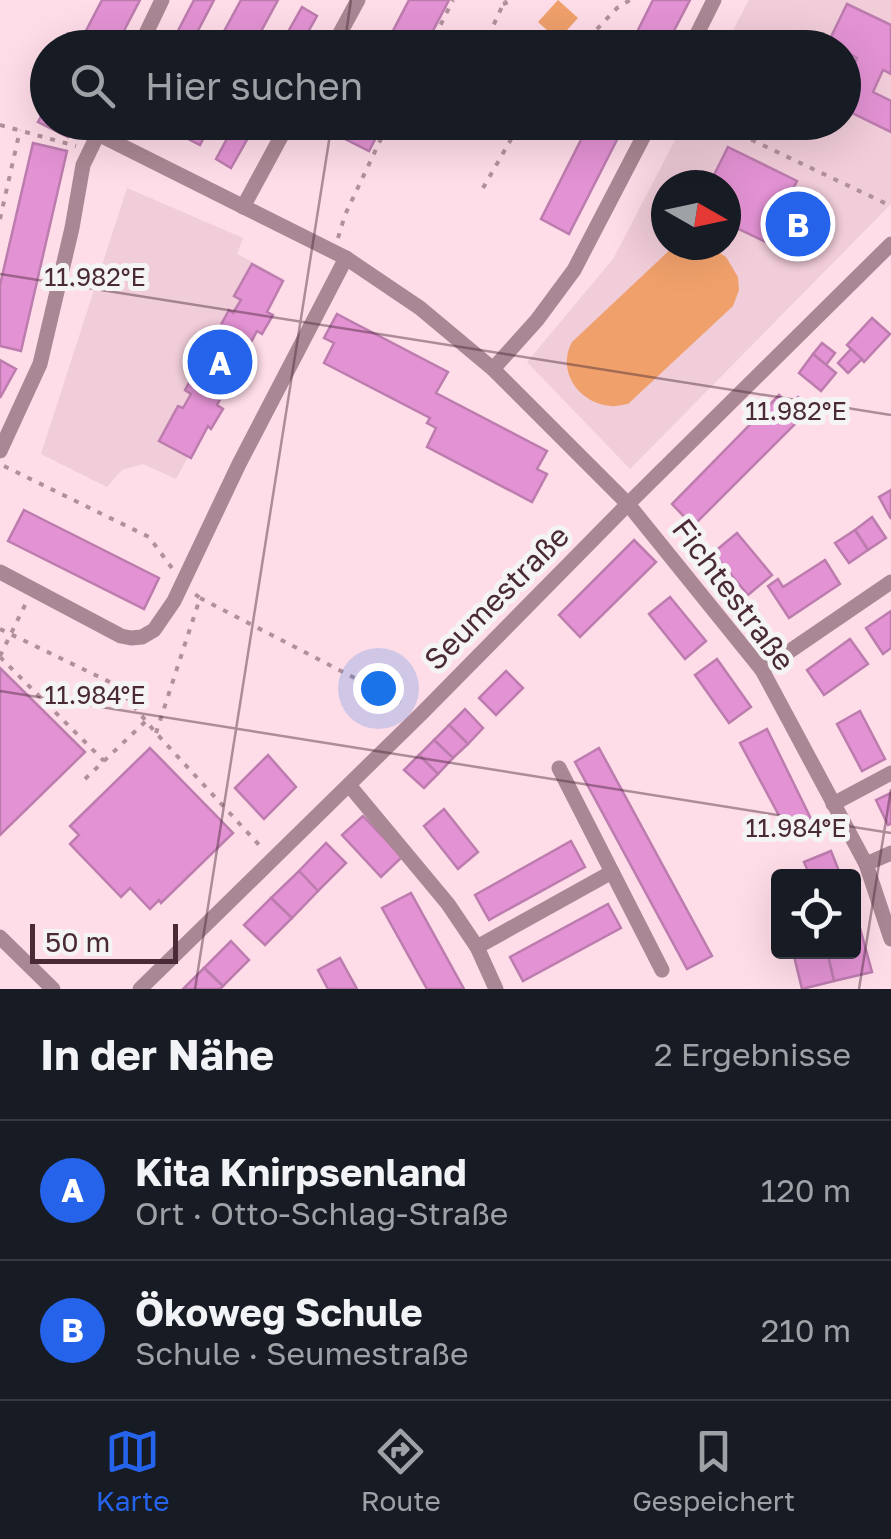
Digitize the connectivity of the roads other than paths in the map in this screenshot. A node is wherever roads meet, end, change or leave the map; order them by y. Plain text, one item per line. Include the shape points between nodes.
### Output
1 (162, 0) edge
2 (358, 0) edge
3 (714, 0) edge
4 (148, 30) edge
5 (342, 30) edge
6 (699, 30) edge
7 (95, 140) edge
8 (123, 140) edge
9 (279, 140) edge
10 (642, 140) edge
11 (243, 207) junction
12 (891, 244) edge
13 (340, 255) junction
14 (493, 369) junction
15 (0, 451) edge
16 (628, 504) junction
17 (0, 572) edge
18 (891, 582) edge
19 (762, 670) junction
20 (559, 768) dead end
21 (891, 774) edge
22 (349, 785) junction
23 (833, 804) junction
24 (891, 853) edge
25 (866, 864) junction
26 (612, 872) junction
27 (0, 937) edge
28 (891, 940) edge
29 (478, 947) junction
30 (662, 970) dead end
31 (53, 989) edge
32 (140, 989) edge
33 (496, 989) edge

1 - 4 street
2 - 5 street
3 - 6 street
7 - 15 street via 83,165 40,364
8 - 11 street, Fichtestraße
9 - 11 street
10 - 14 street via 574,270
11 - 13 street, Fichtestraße
12 - 16 street, Seumestraße
13 - 14 street, Fichtestraße via 420,308
13 - 17 street via 174,602 154,630 132,638 107,629
14 - 16 street, Fichtestraße
16 - 19 street, Fichtestraße
16 - 22 street, Seumestraße
18 - 19 street
19 - 23 street, Fichtestraße
20 - 26 street
21 - 23 street
22 - 29 street
22 - 32 street, Seumestraße
23 - 25 street, Fichtestraße
24 - 25 street
25 - 28 street, Fichtestraße
26 - 29 street
26 - 30 street
27 - 31 street
29 - 33 street

